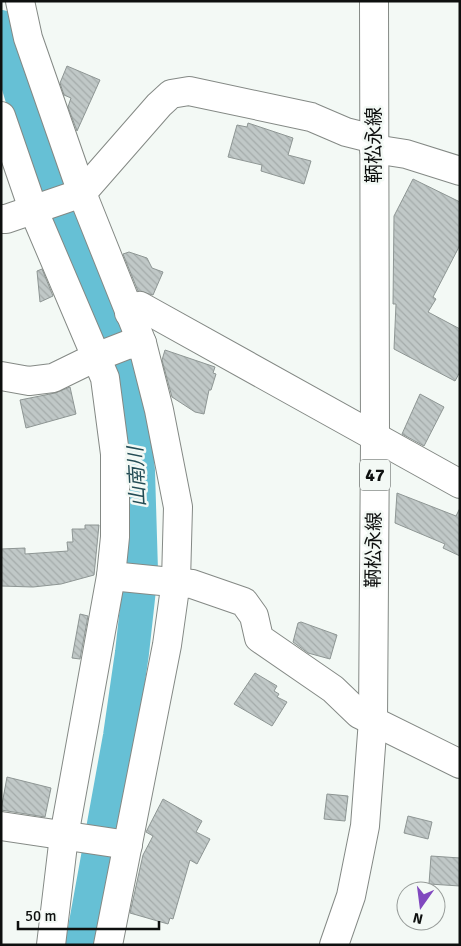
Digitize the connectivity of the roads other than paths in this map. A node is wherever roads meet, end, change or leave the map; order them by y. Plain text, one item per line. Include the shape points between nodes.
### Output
1 (20, 1) edge
2 (374, 2) edge
3 (1, 116) edge
4 (374, 144) junction
5 (460, 171) edge
6 (75, 195) junction
7 (38, 208) junction
8 (1, 219) edge
9 (129, 312) junction
10 (117, 350) junction
11 (1, 376) edge
12 (375, 439) junction
13 (460, 484) edge
14 (116, 577) junction
15 (169, 581) junction
16 (372, 720) junction
17 (460, 764) edge
18 (1, 826) edge
19 (69, 836) junction
20 (121, 845) junction
21 (51, 945) edge
22 (108, 945) edge
23 (334, 945) edge

1 - 6 street
2 - 4 street, 鞆松永線 / 47
3 - 7 street
4 - 5 street
4 - 6 street via 311,117 189,91 171,94
4 - 12 street, 鞆松永線 / 47
6 - 7 street
6 - 9 street
7 - 8 street
7 - 10 street
9 - 10 street
9 - 12 street via 140,306
10 - 11 street via 53,378 29,381
10 - 14 street via 105,378 115,454
10 - 15 street via 160,410 178,507
12 - 13 street
12 - 16 street, 鞆松永線 / 47
14 - 15 street
14 - 19 street
15 - 16 street via 192,584 244,602 254,616 259,638 333,689 359,714
15 - 20 street via 167,645
16 - 17 street
16 - 23 street, 鞆松永線 / 47 via 366,826 351,896
18 - 19 street
19 - 20 street
19 - 21 street
20 - 22 street

